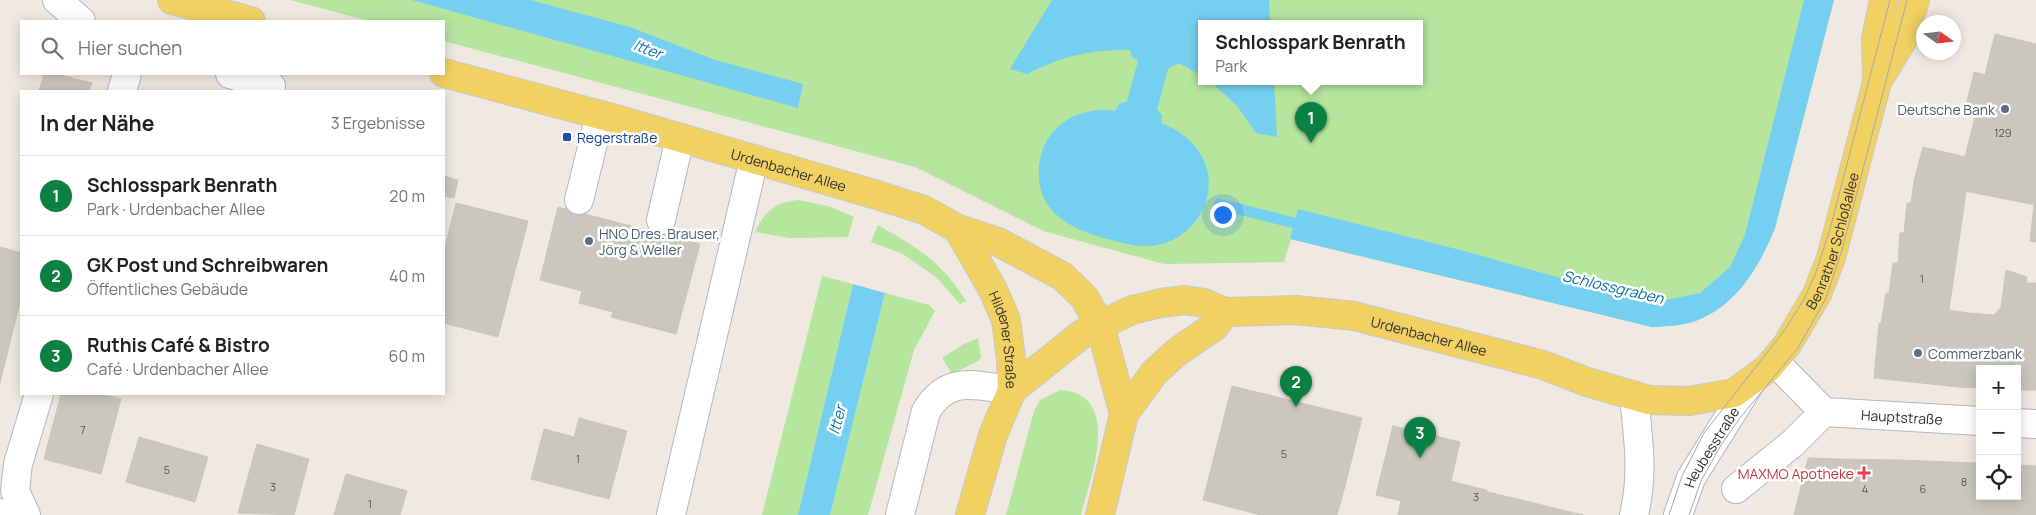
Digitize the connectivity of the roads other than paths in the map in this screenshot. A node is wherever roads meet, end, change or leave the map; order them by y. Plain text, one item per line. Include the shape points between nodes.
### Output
1 (57, 0) edge
2 (172, 0) edge
3 (1884, 0) edge
4 (1915, 0) edge
5 (80, 20) edge
6 (246, 20) edge
7 (445, 73) edge
8 (126, 75) edge
9 (233, 75) edge
10 (1877, 82) junction
11 (270, 86) dead end
12 (122, 90) edge
13 (600, 115) junction
14 (680, 138) junction
15 (754, 160) junction
16 (579, 200) dead end
17 (661, 220) dead end
18 (958, 229) junction
19 (1224, 312) junction
20 (1100, 325) junction
21 (1775, 362) junction
22 (1751, 382) junction
23 (1012, 390) junction
24 (39, 395) edge
25 (1634, 396) junction
26 (1824, 412) junction
27 (1124, 414) junction
28 (1976, 421) edge
29 (2021, 423) edge
30 (2036, 424) edge
31 (1736, 489) dead end
32 (0, 513) edge
33 (8, 515) edge
34 (26, 515) edge
35 (671, 515) edge
36 (900, 515) edge
37 (970, 515) edge
38 (1100, 515) edge
39 (1634, 515) edge
40 (1678, 515) edge

1 - 5 street
2 - 6 main road
3 - 10 main road, Benrather Schloßallee via 1876,38
4 - 10 main road, Benrather Schloßallee via 1902,41
7 - 13 main road, Urdenbacher Allee
8 - 12 street
9 - 11 street
10 - 21 main road, Benrather Schloßallee via 1831,258 1802,322
13 - 14 main road, Urdenbacher Allee
13 - 16 street
14 - 15 main road, Urdenbacher Allee
14 - 17 street
15 - 18 main road, Urdenbacher Allee via 924,210
15 - 35 street
18 - 20 main road, Urdenbacher Allee via 998,242 1062,276 1084,296
18 - 23 main road, Hildener Straße via 1006,320
19 - 20 main road, Urdenbacher Allee via 1204,303 1185,300 1161,302 1132,310
19 - 25 main road, Urdenbacher Allee via 1296,310 1354,316 1543,365
19 - 27 main road via 1215,326 1177,352 1154,373
20 - 23 main road, Urdenbacher Allee via 1067,345
20 - 27 main road, Urdenbacher Allee
21 - 22 main road, Benrather Schloßallee
21 - 26 street
22 - 25 main road, Urdenbacher Allee via 1734,393 1704,400 1649,400
22 - 40 street, Heubesstraße via 1690,478
23 - 36 street via 960,384 934,398 926,411
23 - 37 main road, Hildener Straße via 993,435
24 - 34 street via 18,464 15,491
25 - 39 street via 1641,468
26 - 28 street, Hauptstraße
26 - 31 street via 1793,443
27 - 38 main road
29 - 30 street
32 - 33 street

